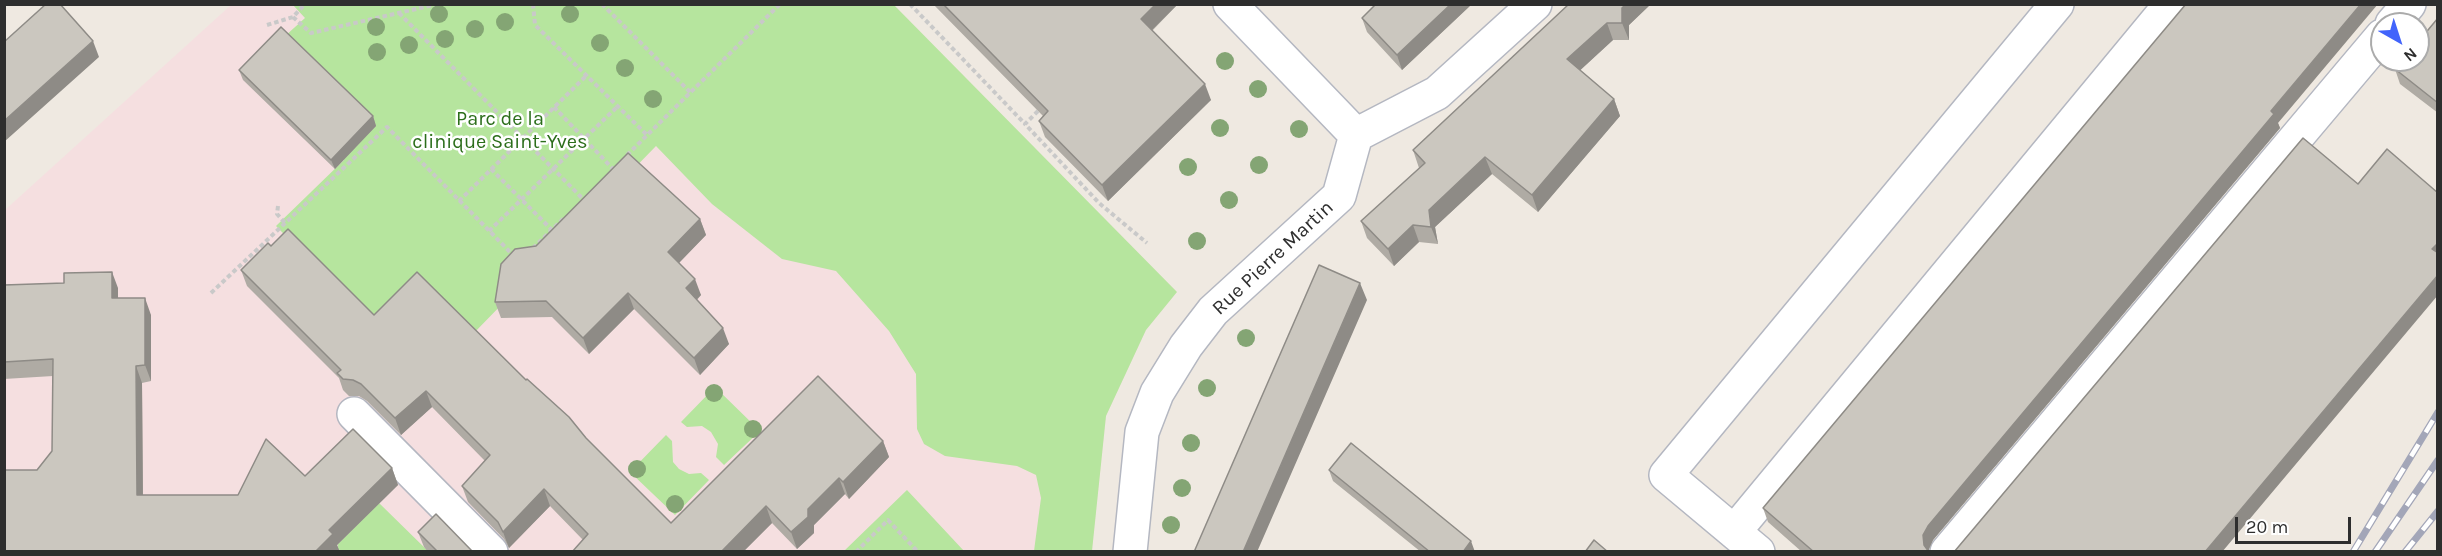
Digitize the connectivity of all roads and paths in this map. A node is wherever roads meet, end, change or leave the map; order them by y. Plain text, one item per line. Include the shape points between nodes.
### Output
1 (305, 4) edge
2 (438, 4) edge
3 (532, 4) edge
4 (602, 4) edge
5 (780, 4) edge
6 (910, 4) edge
7 (1230, 4) edge
8 (1534, 4) edge
9 (2057, 4) edge
10 (2171, 4) edge
11 (399, 13) junction
12 (293, 17) junction
13 (267, 25) dead end
14 (2370, 50) edge
15 (587, 75) junction
16 (691, 93) junction
17 (618, 106) junction
18 (554, 107) junction
19 (1038, 111) edge
20 (1024, 124) junction
21 (648, 135) junction
22 (1356, 135) junction
23 (522, 138) junction
24 (584, 138) junction
25 (622, 160) edge
26 (491, 169) junction
27 (552, 169) junction
28 (606, 176) edge
29 (590, 192) edge
30 (521, 199) junction
31 (583, 199) junction
32 (459, 201) junction
33 (278, 206) dead end
34 (575, 207) edge
35 (567, 214) edge
36 (285, 223) junction
37 (552, 230) junction
38 (489, 231) junction
39 (1148, 243) dead end
40 (528, 254) edge
41 (520, 262) edge
42 (211, 293) dead end
43 (354, 414) dead end
44 (1746, 542) edge
45 (491, 552) edge
46 (856, 552) edge
47 (918, 552) edge
48 (1130, 552) edge
49 (1947, 552) edge

1 - 12 path
2 - 11 path
3 - 15 path via 535,25
4 - 16 path
5 - 16 path
6 - 20 path
7 - 22 street
8 - 22 street via 1437,93
9 - 44 street via 1666,475
10 - 44 street
11 - 12 path via 311,33
11 - 23 path
12 - 13 path
14 - 49 street
15 - 17 path
15 - 18 path
16 - 21 path
17 - 21 path
17 - 24 path
18 - 23 path
18 - 24 path
19 - 20 path
20 - 39 path via 1099,203
21 - 25 path
22 - 48 street, Rue Pierre Martin via 1339,196 1213,311 1157,393 1142,432
23 - 26 path
23 - 27 path
24 - 27 path
24 - 28 path via 613,169
26 - 30 path
26 - 32 path
27 - 30 path
27 - 31 path
29 - 31 path
30 - 37 path
30 - 38 path
31 - 34 path
32 - 36 path via 387,127
32 - 38 path
33 - 36 path via 277,214
35 - 37 path
36 - 42 path
37 - 40 path
38 - 41 path
43 - 45 street
46 - 47 path via 888,520

